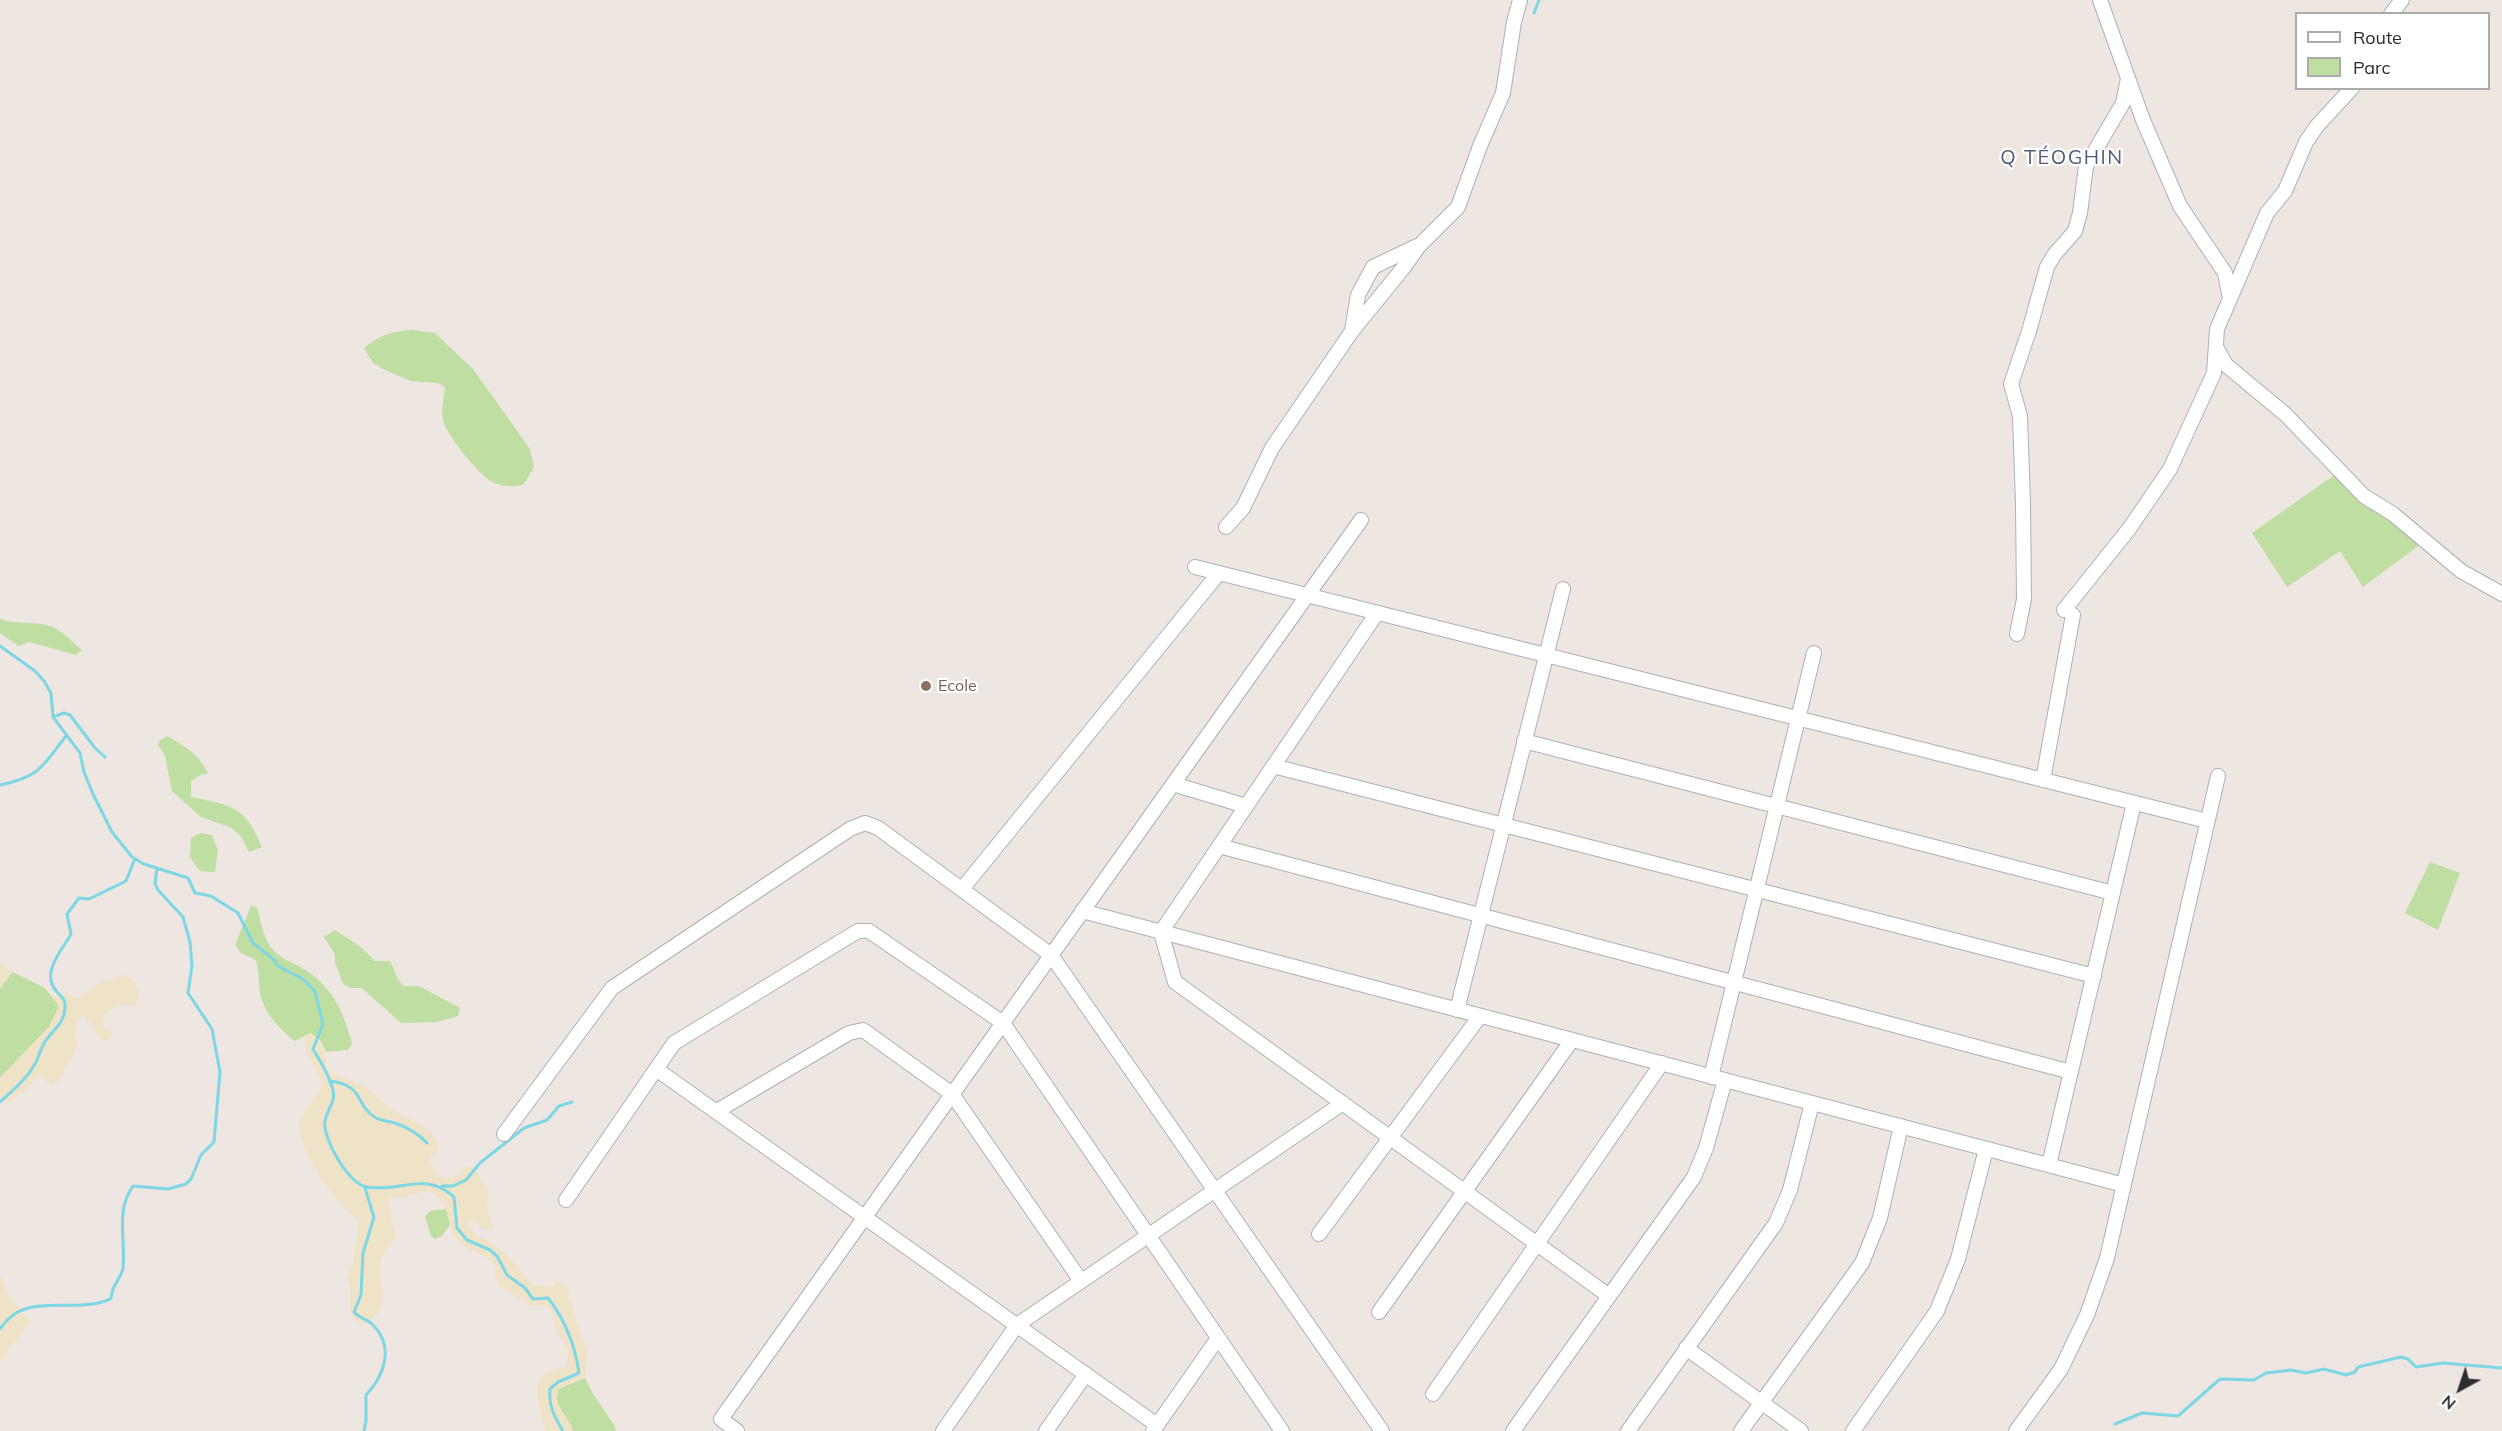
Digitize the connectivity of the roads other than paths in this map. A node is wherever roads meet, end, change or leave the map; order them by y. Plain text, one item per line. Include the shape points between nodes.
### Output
1 (1520, 0) edge
2 (2100, 0) edge
3 (2402, 0) edge
4 (2393, 12) edge
5 (2128, 79) junction
6 (2350, 90) edge
7 (1419, 246) junction
8 (2230, 301) junction
9 (1352, 331) junction
10 (2215, 346) junction
11 (1361, 520) dead end
12 (1226, 527) dead end
13 (1195, 567) dead end
14 (1219, 573) junction
15 (1563, 589) dead end
16 (2502, 594) edge
17 (1307, 596) junction
18 (1377, 613) junction
19 (2017, 634) dead end
20 (1814, 653) dead end
21 (1546, 655) junction
22 (1798, 719) junction
23 (1524, 741) junction
24 (1273, 766) junction
25 (2218, 776) dead end
26 (2043, 780) junction
27 (1173, 784) junction
28 (2134, 803) junction
29 (1246, 806) junction
30 (1777, 806) junction
31 (2207, 821) junction
32 (1503, 825) junction
33 (1219, 846) junction
34 (962, 889) junction
35 (1757, 889) junction
36 (2113, 893) junction
37 (1082, 911) junction
38 (1481, 916) junction
39 (1161, 932) junction
40 (1052, 955) junction
41 (2094, 976) junction
42 (1734, 983) junction
43 (1457, 1010) junction
44 (1480, 1016) junction
45 (1003, 1023) junction
46 (1572, 1040) junction
47 (1662, 1064) junction
48 (657, 1069) junction
49 (2071, 1072) junction
50 (1718, 1078) junction
51 (952, 1094) junction
52 (1343, 1103) junction
53 (1812, 1103) junction
54 (717, 1112) junction
55 (1901, 1126) junction
56 (504, 1134) dead end
57 (1390, 1138) junction
58 (1986, 1149) junction
59 (2049, 1165) junction
60 (2124, 1185) junction
61 (1215, 1190) junction
62 (1465, 1191) junction
63 (566, 1200) dead end
64 (865, 1217) junction
65 (1319, 1234) dead end
66 (1148, 1236) junction
67 (1537, 1244) junction
68 (1081, 1281) junction
69 (1609, 1296) junction
70 (1379, 1312) dead end
71 (1017, 1325) junction
72 (1218, 1338) junction
73 (1686, 1348) junction
74 (1086, 1374) junction
75 (1433, 1394) dead end
76 (1762, 1402) junction
77 (1155, 1428) edge
78 (737, 1431) edge
79 (943, 1431) edge
80 (1046, 1431) edge
81 (1282, 1431) edge
82 (1382, 1431) edge
83 (1513, 1431) edge
84 (1628, 1431) edge
85 (1741, 1431) edge
86 (1802, 1431) edge
87 (1853, 1431) edge
88 (2016, 1431) edge

1 - 7 street via 1503,93 1458,207
2 - 5 street
3 - 4 street
5 - 8 street via 2180,206 2224,273
5 - 19 street via 2123,103 2086,166 2075,231 2047,267 2011,384 2020,416 2023,504 2024,599
6 - 8 street via 2306,142 2286,191 2267,213
7 - 9 street
7 - 9 street via 1373,267 1358,295
8 - 10 street via 2217,329
9 - 12 street via 1272,448 1243,508
10 - 16 street via 2226,365 2285,414 2364,496 2393,514 2461,571
10 - 26 street via 2214,373 2170,469 2068,612
11 - 17 street
13 - 14 street
14 - 17 street
14 - 34 street
15 - 21 street
17 - 18 street
17 - 27 street
18 - 21 street
18 - 24 street
20 - 22 street
21 - 22 street
21 - 23 street
22 - 26 street
22 - 30 street
23 - 30 street
23 - 32 street
24 - 29 street
24 - 32 street
25 - 31 street
26 - 28 street
27 - 29 street
27 - 37 street
28 - 31 street
28 - 36 street
29 - 33 street
30 - 35 street
30 - 36 street
31 - 60 street
32 - 35 street
32 - 38 street
33 - 38 street
33 - 39 street
34 - 40 street
34 - 56 street via 878,828 865,823 850,829 612,988
35 - 41 street
35 - 42 street
36 - 41 street
37 - 39 street
37 - 40 street
38 - 42 street
38 - 43 street
39 - 43 street
39 - 52 street via 1175,982
40 - 45 street
40 - 61 street
41 - 49 street
42 - 49 street
42 - 50 street
43 - 44 street
44 - 46 street
44 - 57 street
45 - 48 street via 869,931 858,931 674,1043
45 - 51 street
45 - 66 street
46 - 47 street
46 - 62 street
47 - 50 street
47 - 67 street
48 - 54 street
48 - 63 street
49 - 59 street
50 - 53 street
50 - 69 street via 1706,1148 1694,1177
51 - 54 street via 863,1030 849,1033
51 - 64 street
51 - 68 street
52 - 57 street
52 - 61 street
53 - 55 street
53 - 73 street via 1790,1190 1776,1223
54 - 64 street
55 - 58 street
55 - 76 street via 1880,1218 1862,1263
57 - 62 street
57 - 65 street
58 - 59 street
58 - 87 street via 1958,1259 1937,1311
59 - 60 street
60 - 88 street via 2107,1258 2087,1315 2061,1369
61 - 66 street
61 - 82 street
62 - 67 street
62 - 70 street
64 - 71 street
64 - 78 street via 721,1419
66 - 68 street
66 - 72 street
67 - 69 street
67 - 75 street
68 - 71 street
69 - 83 street
71 - 74 street
71 - 79 street
72 - 77 street
72 - 81 street
73 - 76 street
73 - 84 street
74 - 77 street
74 - 80 street
76 - 85 street
76 - 86 street

